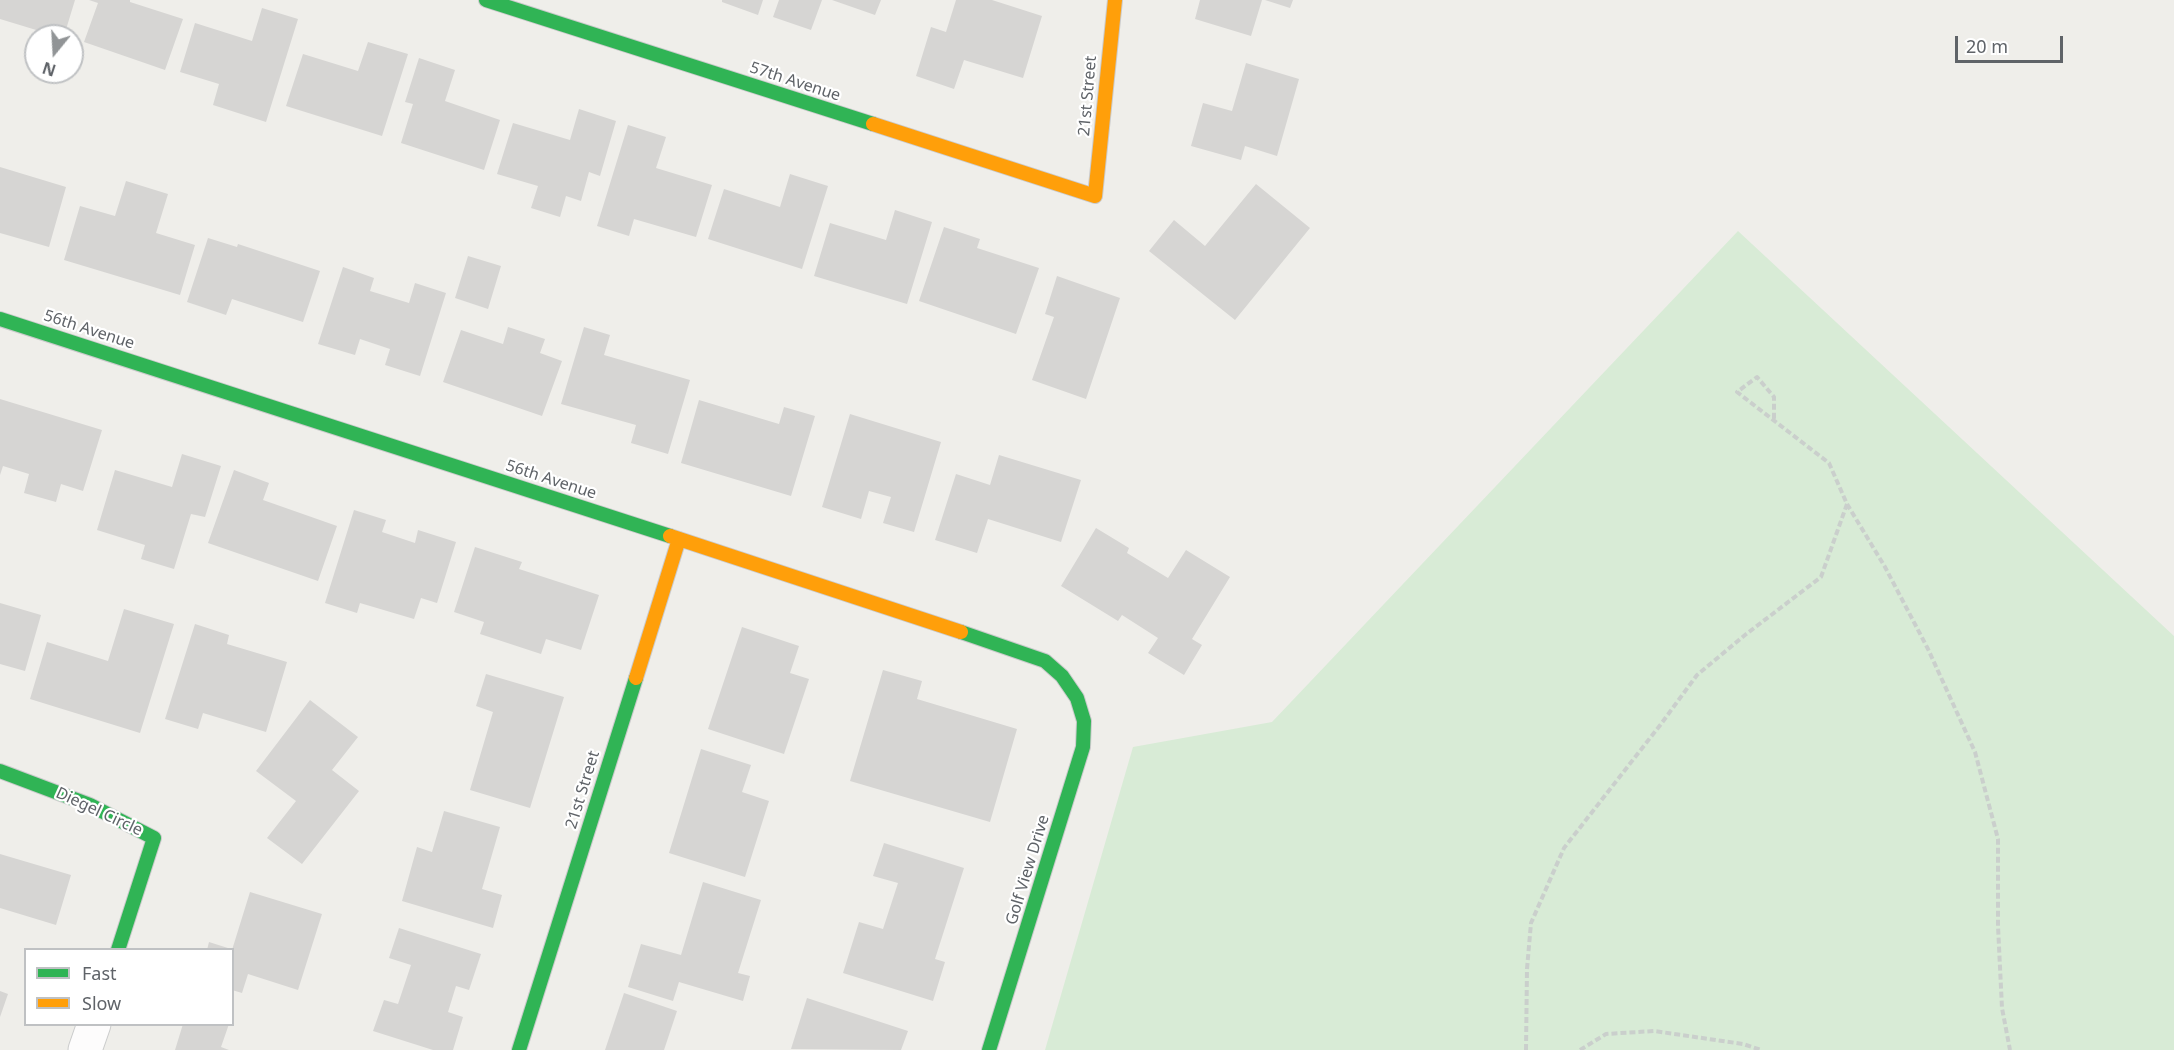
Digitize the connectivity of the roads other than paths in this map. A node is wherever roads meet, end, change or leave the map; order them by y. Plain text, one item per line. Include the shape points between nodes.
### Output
1 (486, 0) edge
2 (1115, 0) edge
3 (1095, 196) joint
4 (0, 319) edge
5 (679, 539) junction
6 (1077, 698) joint
7 (0, 771) edge
8 (119, 948) edge
9 (93, 1026) edge
10 (85, 1050) edge
11 (519, 1050) edge
12 (988, 1050) edge

1 - 3 street, 57th Avenue
2 - 3 street, 21st Street
4 - 5 street, 56th Avenue
5 - 6 street, 56th Avenue via 1029,654 1045,661 1062,676
5 - 11 street, 21st Street
6 - 12 street, Golf View Drive via 1084,721 1083,747
7 - 8 street, Diegel Circle via 90,805 154,838
9 - 10 street

